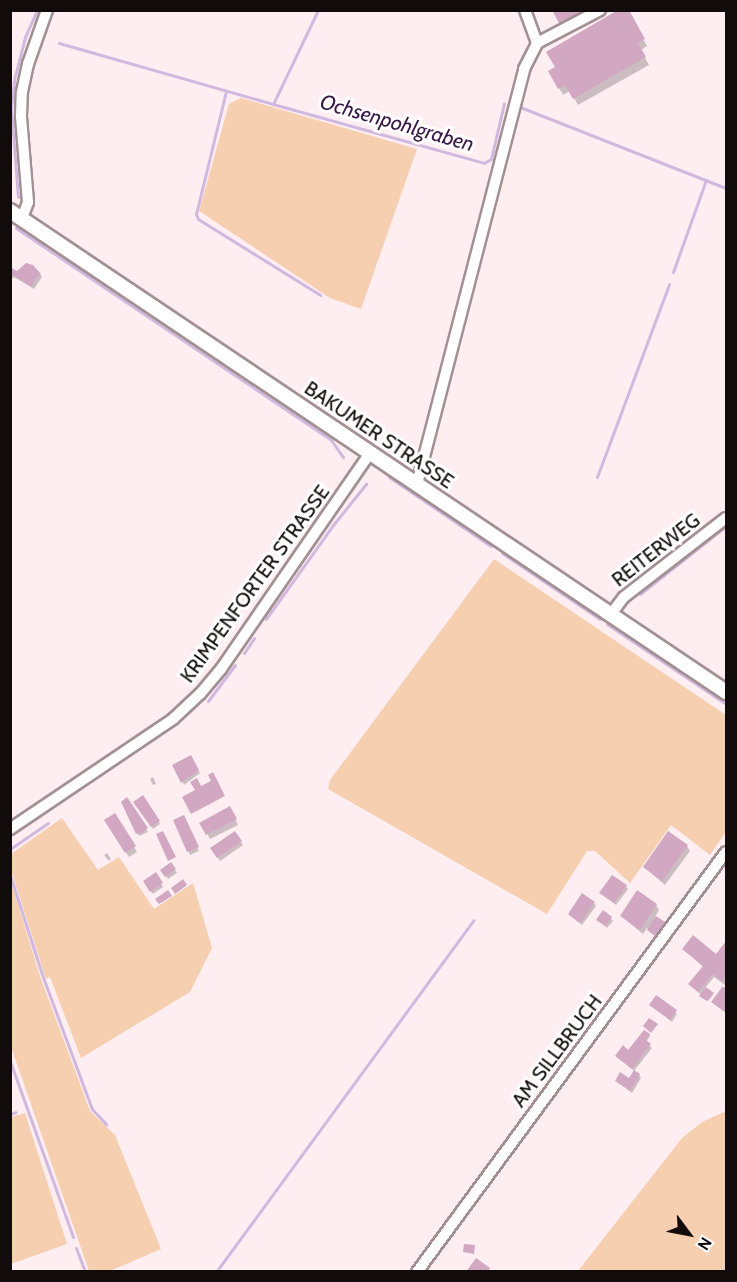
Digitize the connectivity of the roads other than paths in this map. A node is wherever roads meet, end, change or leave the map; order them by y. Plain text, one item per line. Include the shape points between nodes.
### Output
1 (47, 10) edge
2 (525, 10) edge
3 (600, 10) edge
4 (537, 43) junction
5 (16, 215) edge
6 (370, 453) junction
7 (417, 484) junction
8 (726, 518) edge
9 (611, 614) junction
10 (726, 692) edge
11 (10, 829) edge
12 (726, 852) edge
13 (417, 1272) edge

1 - 5 street via 22,92 28,202
2 - 4 street
3 - 4 street
4 - 7 street via 524,69 501,153
5 - 6 main road, BAKUMER STRASSE
6 - 7 main road, BAKUMER STRASSE
6 - 11 street, KRIMPENFORTER STRASSE via 200,694 173,719
7 - 9 main road, BAKUMER STRASSE
8 - 9 street, REITERWEG via 624,597
9 - 10 main road, BAKUMER STRASSE
12 - 13 street, AM SILLBRUCH

